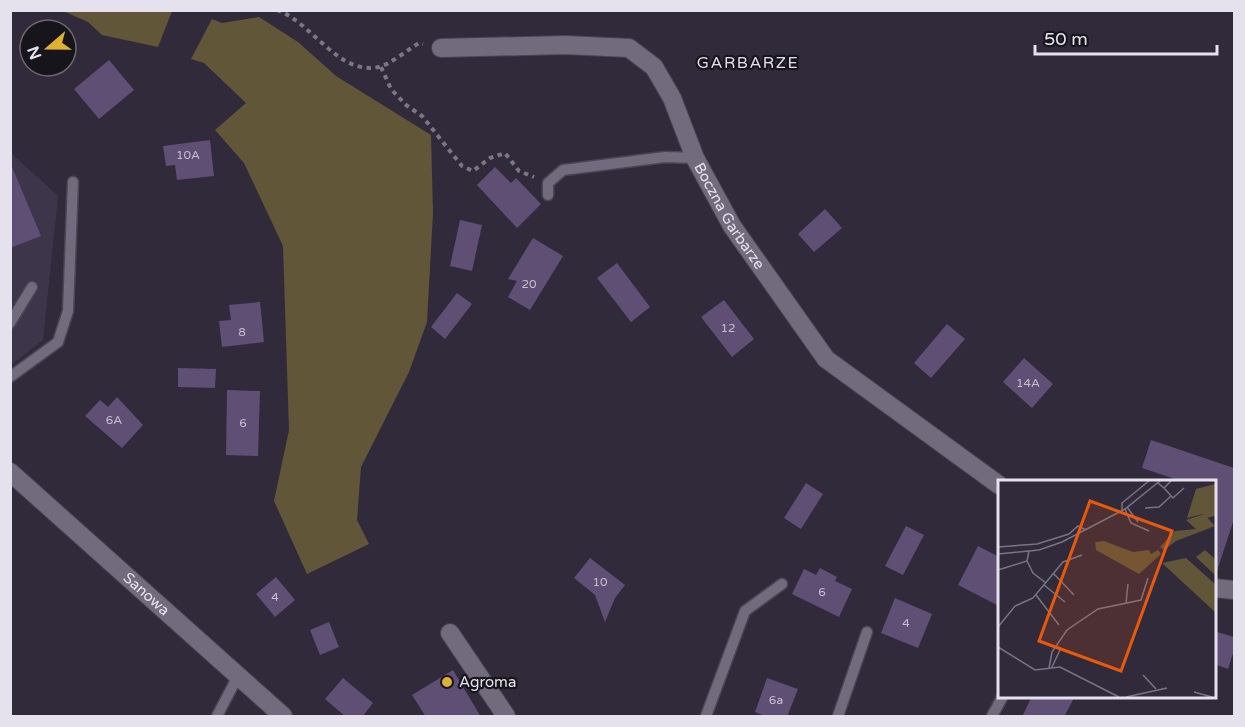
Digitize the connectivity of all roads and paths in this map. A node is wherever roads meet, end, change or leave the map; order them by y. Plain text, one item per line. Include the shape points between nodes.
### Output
1 (277, 10) edge
2 (288, 13) edge
3 (441, 48) joint
4 (381, 67) junction
5 (695, 158) junction
6 (563, 170) junction
7 (73, 182) dead end
8 (548, 195) dead end
9 (32, 287) dead end
10 (10, 323) edge
11 (10, 377) edge
12 (10, 472) edge
13 (998, 484) edge
14 (782, 584) dead end
15 (1215, 588) edge
16 (1234, 590) edge
17 (867, 632) dead end
18 (450, 633) dead end
19 (238, 676) junction
20 (1002, 697) edge
21 (217, 717) edge
22 (283, 717) edge
23 (506, 717) edge
24 (706, 717) edge
25 (837, 717) edge
26 (992, 717) edge

1 - 2 path
2 - 4 path via 360,68
3 - 4 path via 419,43
3 - 5 street, Boczna Garbarze via 629,48 654,67 672,98
4 - 6 path via 390,89 422,116 462,166 473,171 505,153 519,171 538,178
5 - 6 lane via 665,157
5 - 13 street, Boczna Garbarze via 732,226 826,359
6 - 8 lane via 548,183
7 - 11 lane via 68,311 58,342
9 - 10 lane
12 - 19 street, Sanowa
14 - 24 lane via 746,611
15 - 16 street
17 - 25 lane
18 - 23 street
19 - 21 lane
19 - 22 street, Sanowa
20 - 26 lane

